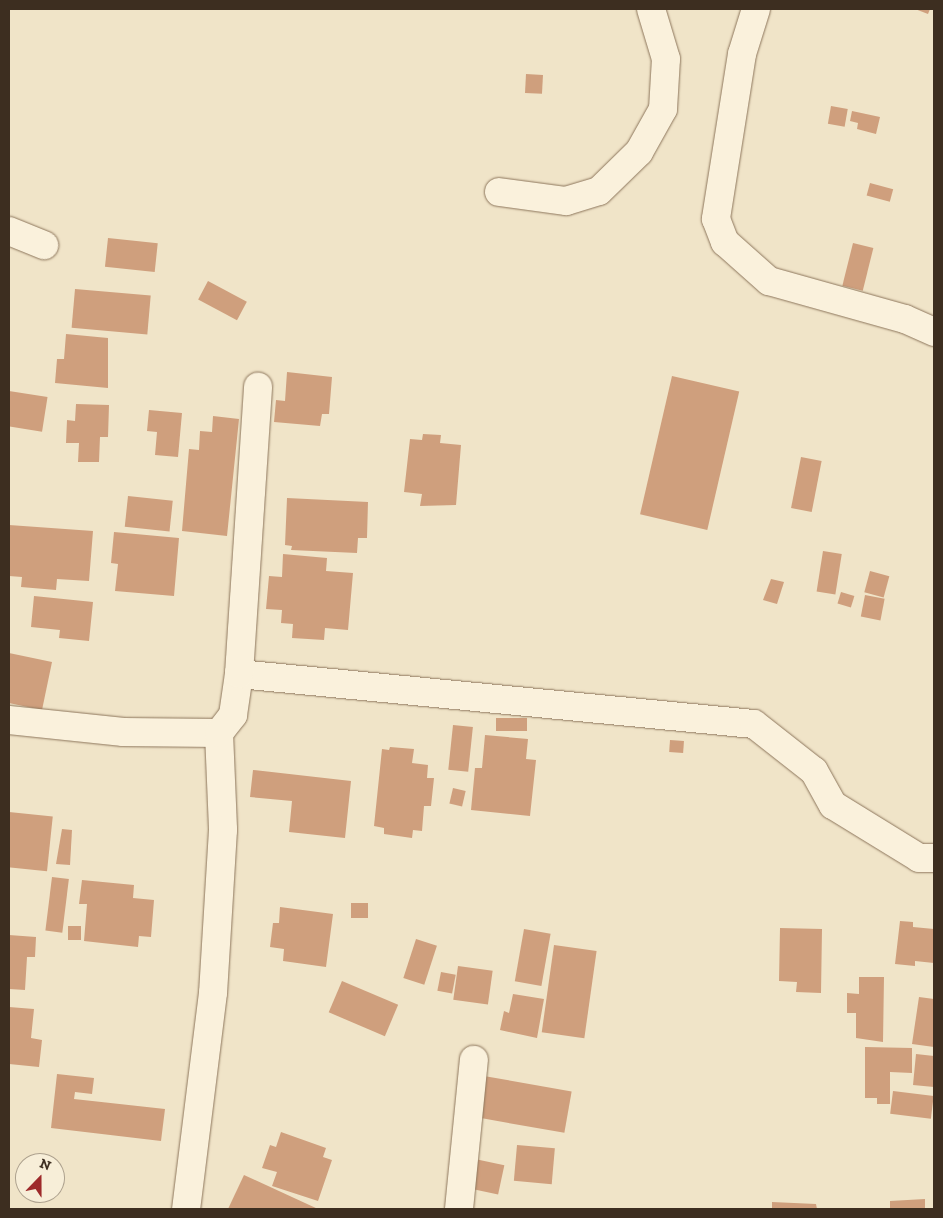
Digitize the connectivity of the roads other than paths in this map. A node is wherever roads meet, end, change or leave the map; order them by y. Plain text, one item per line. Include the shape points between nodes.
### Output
1 (651, 9) edge
2 (756, 9) edge
3 (499, 192) dead end
4 (9, 231) edge
5 (44, 245) dead end
6 (934, 332) edge
7 (258, 387) dead end
8 (239, 674) junction
9 (9, 720) edge
10 (219, 734) junction
11 (934, 858) edge
12 (474, 1060) dead end
13 (186, 1209) edge
14 (459, 1209) edge

1 - 3 street via 666,59 663,109 639,152 599,191 566,201
2 - 6 street via 742,54 716,220 725,242 769,281 905,319
4 - 5 street
7 - 8 street
8 - 10 street via 233,715
8 - 11 street via 754,724 814,771 833,806 919,858
9 - 10 street via 123,732
10 - 13 street via 223,830 213,993
12 - 14 street

